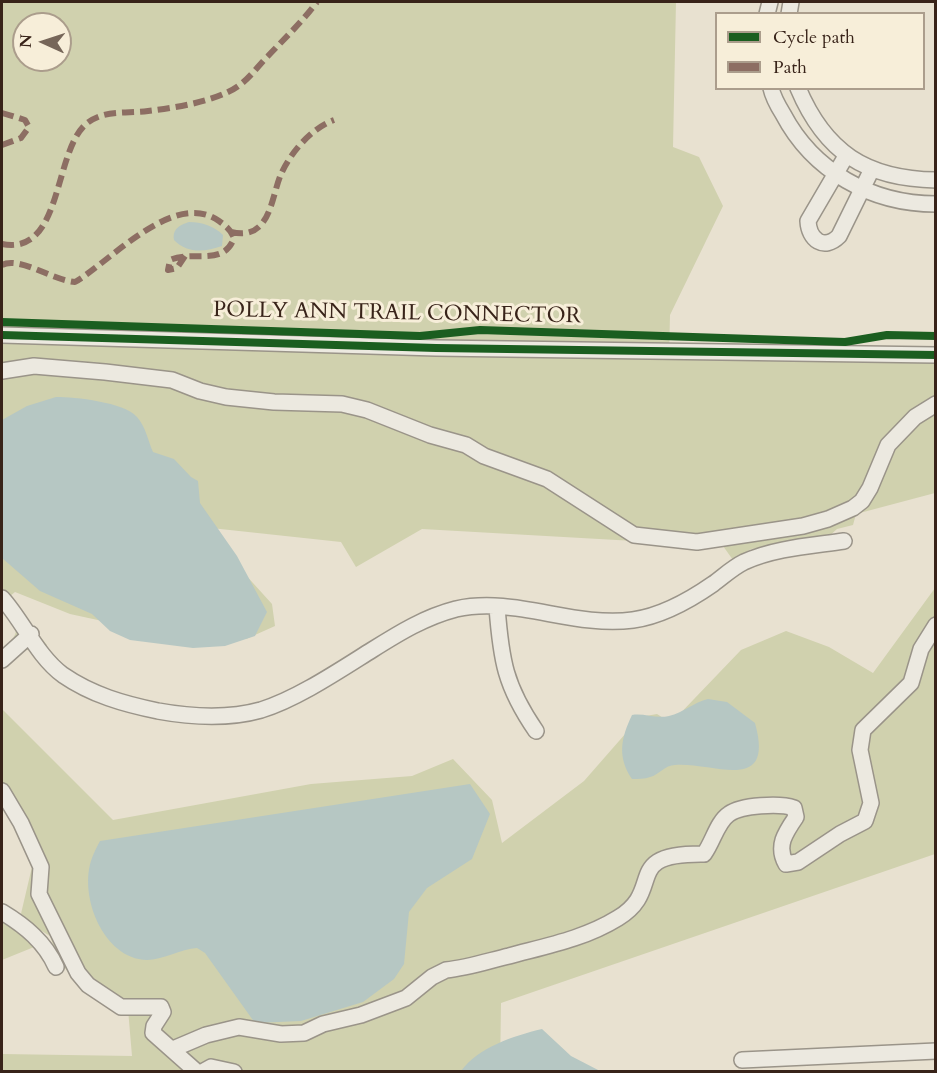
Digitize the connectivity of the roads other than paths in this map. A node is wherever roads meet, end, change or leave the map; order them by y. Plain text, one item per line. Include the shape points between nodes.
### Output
1 (772, 90) edge
2 (799, 90) edge
3 (846, 156) junction
4 (871, 171) junction
5 (834, 173) junction
6 (936, 180) edge
7 (862, 190) junction
8 (936, 204) edge
9 (2, 335) edge
10 (936, 355) edge
11 (2, 371) edge
12 (936, 404) edge
13 (844, 541) dead end
14 (2, 598) edge
15 (497, 607) junction
16 (936, 625) edge
17 (31, 634) junction
18 (2, 660) edge
19 (536, 731) dead end
20 (2, 791) edge
21 (2, 912) edge
22 (56, 967) dead end
23 (173, 1049) junction
24 (936, 1051) edge
25 (742, 1060) dead end
26 (197, 1071) edge
27 (202, 1071) edge
28 (234, 1071) edge

1 - 5 street via 789,125 806,148
2 - 3 street via 809,114
3 - 4 street
3 - 5 street
4 - 6 street
4 - 7 street
5 - 7 street
5 - 7 street via 808,221 814,240 822,244 839,236
7 - 8 street via 893,200
9 - 10 street via 436,348
11 - 12 street via 34,366 105,372 172,380 226,397 342,404 367,410 547,479 634,535 698,542 803,526 853,508 870,488 888,445 915,417
13 - 15 street via 768,552 729,570 683,602 635,620 569,619
14 - 17 street
15 - 17 street via 456,609 421,621 262,710 232,715 180,715 95,694 62,674 43,655
15 - 19 street via 504,670 516,701
16 - 23 street via 921,650 911,683 863,730 860,750 871,803 865,821 798,862 786,864 781,855 784,835 796,817 794,808 776,804 736,811 729,814 704,854 675,854 658,859 630,909 595,930 556,944 446,970 432,976 406,998 304,1033 281,1034 239,1027
17 - 18 street
20 - 23 street via 41,867 39,894 78,973 88,985 122,1007 161,1007 163,1012 153,1033
21 - 22 street via 49,950
23 - 26 street
24 - 25 street
27 - 28 street via 211,1067

